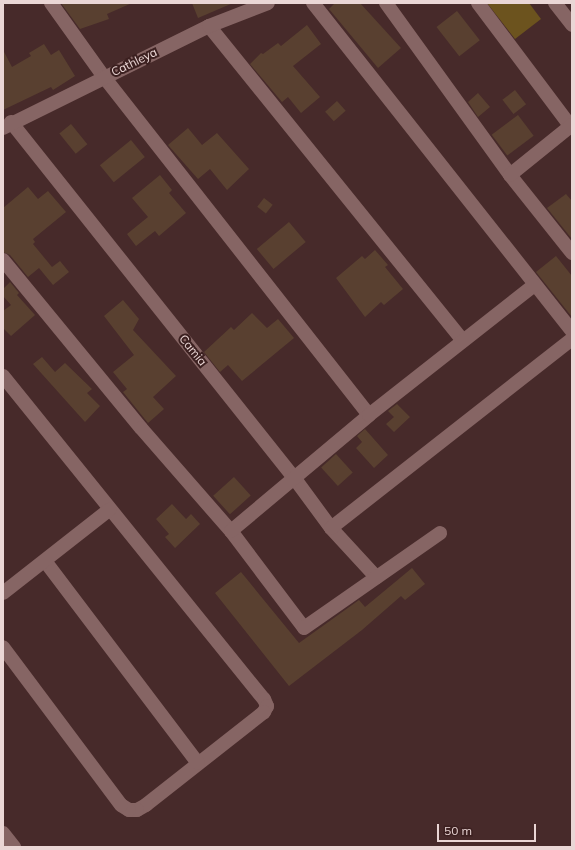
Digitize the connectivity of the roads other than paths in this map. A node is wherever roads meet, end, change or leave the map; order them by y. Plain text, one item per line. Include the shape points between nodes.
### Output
1 (52, 3) edge
2 (268, 3) edge
3 (313, 3) edge
4 (386, 3) edge
5 (478, 3) edge
6 (555, 3) edge
7 (572, 25) edge
8 (209, 26) junction
9 (104, 77) junction
10 (7, 125) edge
11 (571, 126) edge
12 (510, 175) junction
13 (572, 253) edge
14 (3, 260) edge
15 (534, 286) junction
16 (572, 331) edge
17 (572, 339) edge
18 (462, 340) junction
19 (3, 376) edge
20 (369, 416) junction
21 (295, 480) junction
22 (109, 510) junction
23 (331, 528) junction
24 (231, 531) junction
25 (440, 533) dead end
26 (45, 561) junction
27 (376, 577) junction
28 (3, 593) edge
29 (3, 647) edge
30 (198, 763) junction
31 (3, 833) edge
32 (14, 847) edge

1 - 9 street
2 - 8 street, Cathleya
3 - 15 street
4 - 12 street
5 - 11 street
6 - 7 street
8 - 9 street, Cathleya
8 - 18 street
9 - 10 street, Cathleya
9 - 20 street
10 - 21 street, Camia
11 - 12 street
12 - 13 street
14 - 24 street via 141,428
15 - 16 street
15 - 18 street
17 - 23 street
18 - 20 street
19 - 22 street
20 - 21 street
21 - 23 street, Camia
21 - 24 street
22 - 26 street
22 - 30 street via 264,699 267,706 264,712
23 - 27 street, Camia
24 - 27 street via 304,628
25 - 27 street
26 - 28 street
26 - 30 street
29 - 30 street via 121,805 137,810
31 - 32 street

